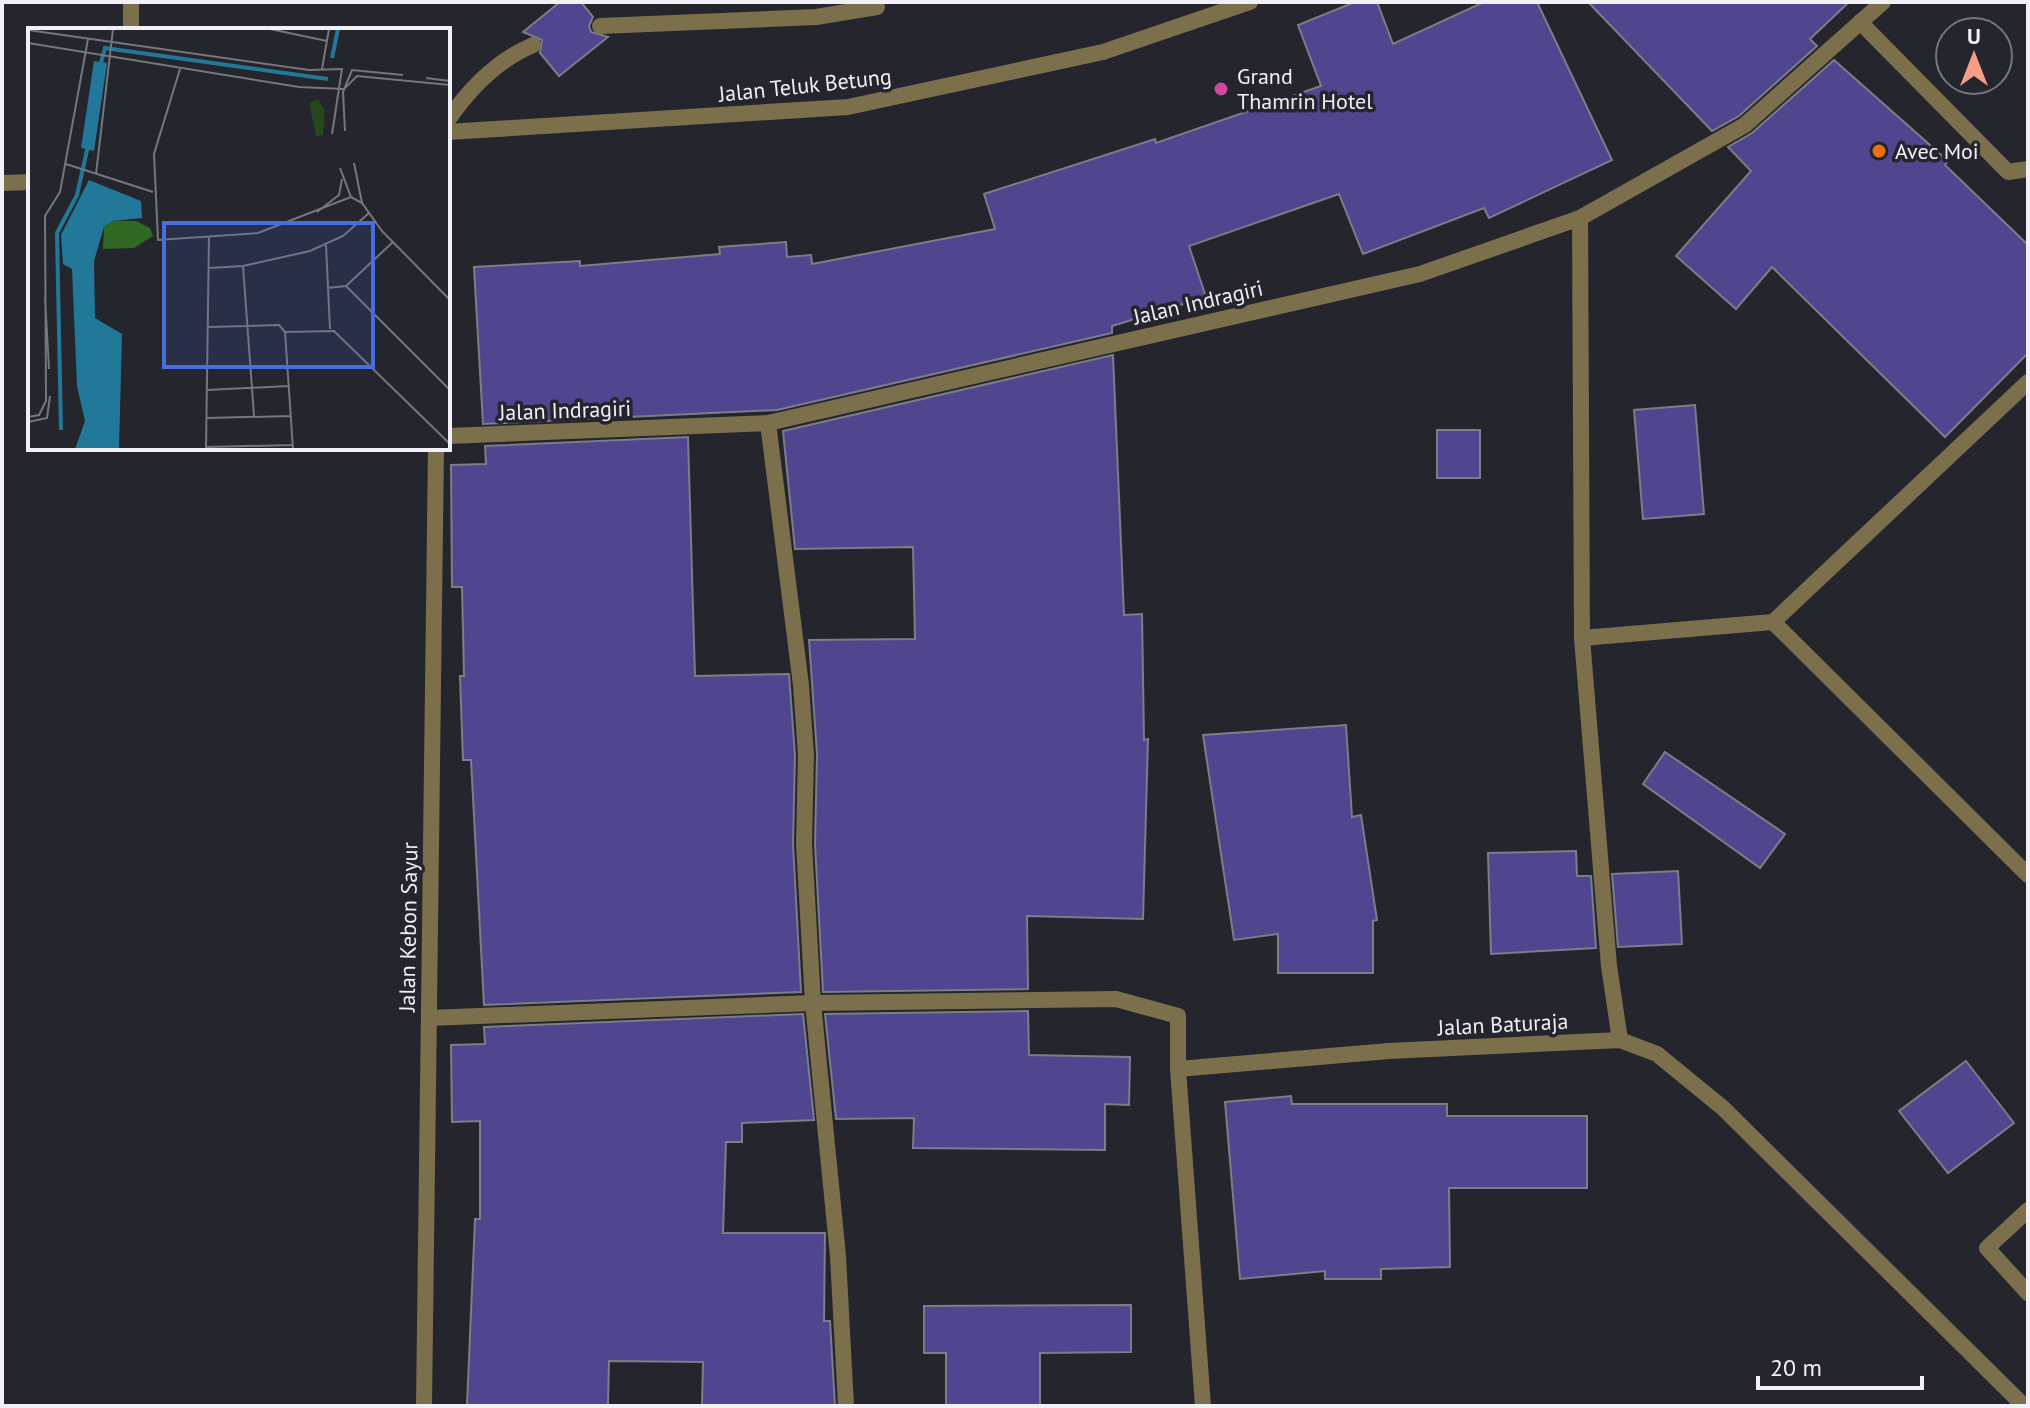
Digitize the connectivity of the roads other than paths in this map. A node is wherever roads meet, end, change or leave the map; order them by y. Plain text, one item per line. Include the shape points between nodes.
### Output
1 (131, 2) edge
2 (1250, 2) edge
3 (1883, 2) edge
4 (877, 7) dead end
5 (1217, 7) edge
6 (1860, 22) junction
7 (600, 26) dead end
8 (131, 28) edge
9 (533, 45) dead end
10 (450, 117) edge
11 (450, 132) edge
12 (2028, 169) edge
13 (28, 182) edge
14 (2, 183) edge
15 (1580, 218) junction
16 (2028, 382) edge
17 (768, 423) junction
18 (450, 436) edge
19 (436, 450) edge
20 (1773, 622) junction
21 (1582, 638) junction
22 (2028, 875) edge
23 (813, 1003) junction
24 (429, 1018) junction
25 (1620, 1040) junction
26 (1178, 1069) junction
27 (2028, 1210) edge
28 (2028, 1293) edge
29 (424, 1406) edge
30 (846, 1406) edge
31 (1203, 1406) edge
32 (2024, 1406) edge

1 - 8 street
2 - 5 street, Jalan Teluk Betung
3 - 6 street, Jalan Indragiri
4 - 7 street via 816,17
5 - 11 street, Jalan Teluk Betung via 1103,52 848,107
6 - 12 street via 2008,172
6 - 15 street, Jalan Indragiri via 1745,125
9 - 10 street via 509,56
13 - 14 street
15 - 17 street, Jalan Indragiri via 1420,274
15 - 21 street
16 - 20 street
17 - 18 street, Jalan Indragiri
17 - 23 street via 801,685
19 - 24 street, Jalan Kebon Sayur
20 - 21 street
20 - 22 street
21 - 25 street
23 - 24 street
23 - 26 street via 1116,999 1178,1016
23 - 30 street via 838,1256
24 - 29 street, Jalan Kebon Sayur
25 - 26 street, Jalan Baturaja via 1389,1051
25 - 32 street, Jalan Baturaja via 1657,1054 1693,1081
26 - 31 street
27 - 28 street via 1987,1248

